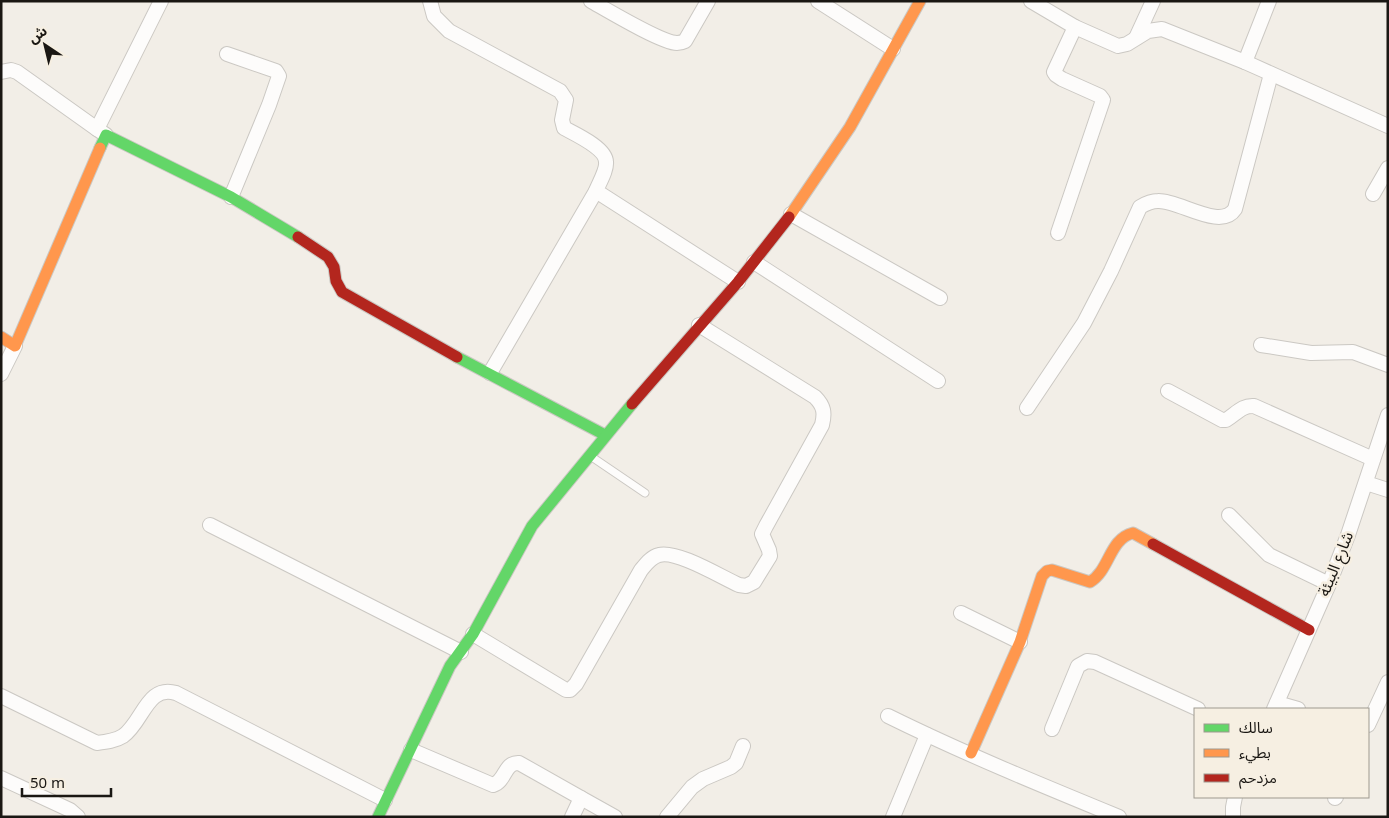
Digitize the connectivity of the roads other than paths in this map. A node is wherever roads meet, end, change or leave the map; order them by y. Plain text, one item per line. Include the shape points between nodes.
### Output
1 (161, 1) edge
2 (430, 1) edge
3 (591, 1) edge
4 (708, 1) edge
5 (818, 1) edge
6 (920, 1) edge
7 (1031, 1) edge
8 (1153, 1) edge
9 (1269, 1) edge
10 (1075, 26) junction
11 (1136, 39) junction
12 (893, 49) junction
13 (227, 54) dead end
14 (1245, 62) junction
15 (1, 72) edge
16 (1271, 74) junction
17 (1388, 126) edge
18 (102, 132) junction
19 (1388, 168) edge
20 (596, 191) junction
21 (1373, 194) dead end
22 (231, 197) junction
23 (791, 214) junction
24 (1058, 233) dead end
25 (754, 262) junction
26 (738, 282) junction
27 (940, 298) dead end
28 (699, 325) junction
29 (1, 337) edge
30 (1261, 345) dead end
31 (15, 346) junction
32 (1388, 365) edge
33 (1, 374) edge
34 (490, 374) junction
35 (938, 381) dead end
36 (1168, 391) dead end
37 (1027, 408) dead end
38 (1388, 415) edge
39 (605, 435) junction
40 (589, 454) junction
41 (1373, 459) junction
42 (1366, 483) junction
43 (1388, 490) edge
44 (645, 493) dead end
45 (1229, 515) dead end
46 (210, 525) dead end
47 (1329, 584) junction
48 (961, 614) dead end
49 (1309, 630) junction
50 (473, 634) junction
51 (1020, 642) junction
52 (461, 652) junction
53 (1388, 682) edge
54 (1, 696) edge
55 (1275, 706) edge
56 (1196, 708) edge
57 (1290, 708) edge
58 (888, 716) dead end
59 (1369, 723) edge
60 (1052, 729) dead end
61 (927, 735) junction
62 (743, 746) dead end
63 (411, 750) junction
64 (971, 753) junction
65 (1, 778) edge
66 (581, 798) junction
67 (1235, 798) edge
68 (385, 800) junction
69 (78, 817) edge
70 (378, 817) edge
71 (572, 817) edge
72 (614, 817) edge
73 (667, 817) edge
74 (893, 817) edge
75 (1119, 817) edge
76 (1233, 817) edge

1 - 18 street
2 - 20 street via 434,16 449,31 560,91 566,100 562,120 564,128 597,148 605,157
3 - 4 street via 644,30 678,44 684,41
5 - 12 street
6 - 12 street
7 - 10 street
8 - 11 street
9 - 14 street
10 - 11 street via 1118,46
10 - 24 street via 1054,72 1102,100
11 - 14 street via 1148,31 1162,29
12 - 23 street via 850,127
13 - 22 street via 276,72 278,76
14 - 16 street
15 - 18 street via 17,72
16 - 17 street
16 - 37 street via 1232,214 1219,218 1159,201 1140,207 1084,323
18 - 22 street
18 - 31 street
19 - 21 street
20 - 26 street
20 - 34 street
22 - 34 street via 328,257 342,292 352,299
23 - 25 street
23 - 27 street
25 - 26 street
25 - 35 street
26 - 28 street
28 - 39 street
28 - 50 street via 815,397 823,408 822,425 762,534 770,556 754,582 740,585 671,554 649,560 570,690
29 - 31 street
30 - 32 street via 1311,353 1353,352
31 - 33 street
34 - 39 street
36 - 41 street via 1222,420 1243,407 1254,406
38 - 41 street, شارع البيئة
39 - 40 street
40 - 44 lane
40 - 50 street via 532,526
41 - 42 street, شارع البيئة
42 - 43 street
42 - 47 street, شارع البيئة
45 - 47 street via 1269,556
46 - 52 street
47 - 49 street, شارع البيئة
48 - 51 street
49 - 51 street via 1129,533 1119,540 1096,580 1090,582 1047,571 1042,576
49 - 55 street, شارع البيئة
50 - 52 street
51 - 64 street
52 - 63 street via 450,666
53 - 59 street
54 - 68 street via 97,743 124,736 154,696 168,690
55 - 57 street
56 - 60 street via 1087,661 1078,666
58 - 61 street
61 - 64 street
61 - 74 street
62 - 73 street via 732,767 692,787
63 - 66 street via 494,785 501,780 509,765 519,763
63 - 68 street
64 - 75 street
65 - 69 street via 70,810
66 - 71 street
66 - 72 street
67 - 76 street
68 - 70 street

